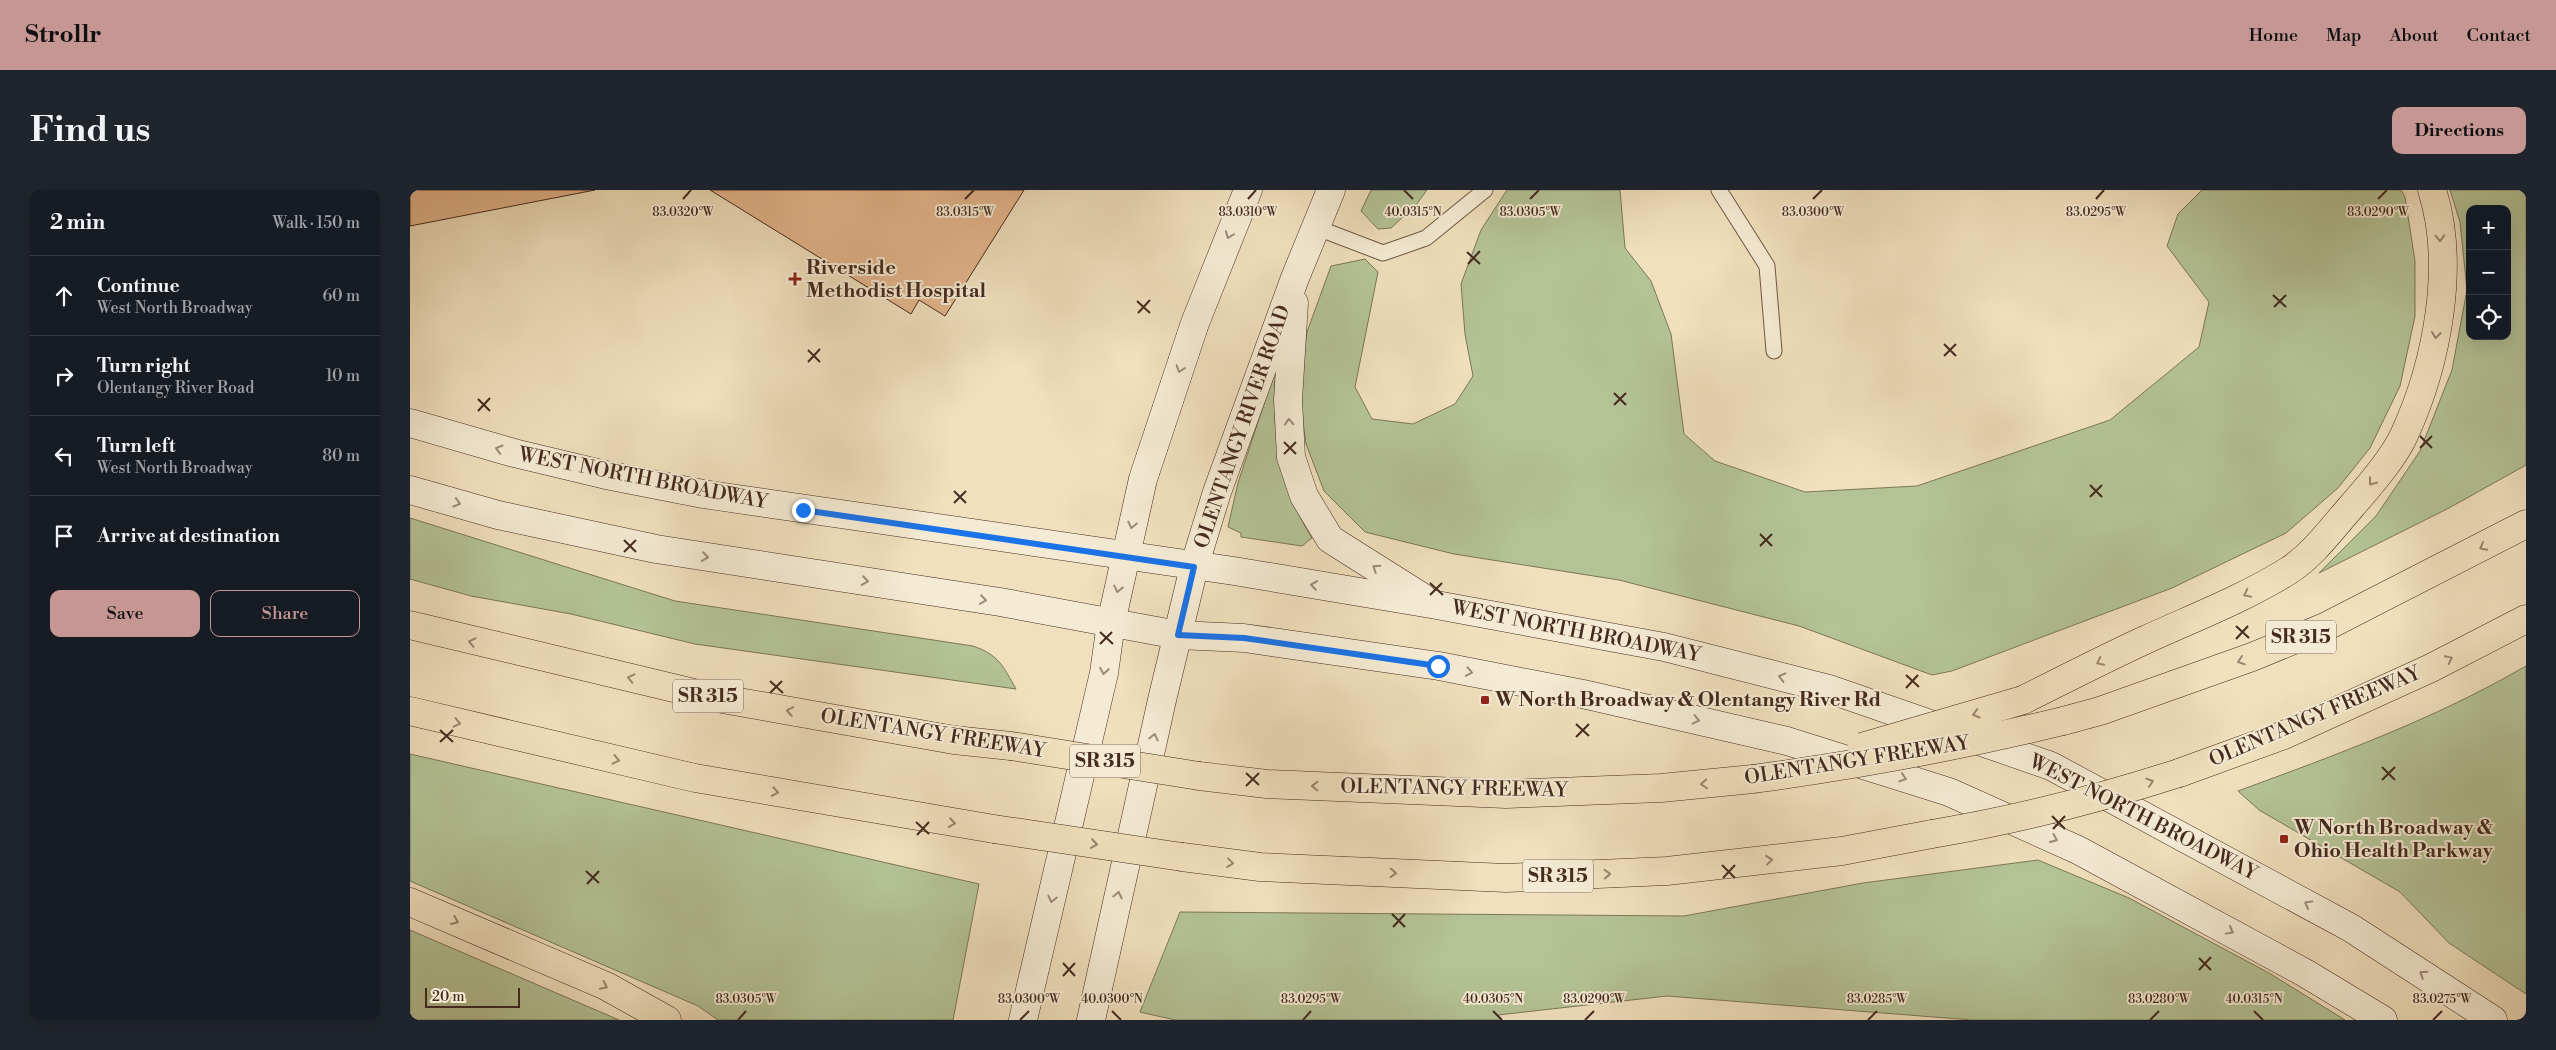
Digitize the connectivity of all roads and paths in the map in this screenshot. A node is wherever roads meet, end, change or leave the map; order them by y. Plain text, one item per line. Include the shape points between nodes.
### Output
1 (1248, 190) edge
2 (1331, 190) edge
3 (1486, 190) edge
4 (1719, 190) edge
5 (2432, 190) edge
6 (1315, 228) junction
7 (1295, 278) junction
8 (1774, 351) dead end
9 (410, 424) edge
10 (410, 490) edge
11 (2526, 524) edge
12 (1125, 556) junction
13 (1194, 567) junction
14 (1431, 604) junction
15 (1111, 623) junction
16 (2517, 624) edge
17 (410, 625) edge
18 (1178, 635) junction
19 (410, 711) edge
20 (1753, 779) junction
21 (410, 902) edge
22 (667, 1020) edge
23 (1023, 1020) edge
24 (1091, 1020) edge
25 (2383, 1020) edge
26 (2493, 1020) edge

1 -> 12 main road via 1192,332 1143,480
2 - 6 main road, OLENTANGY RIVER ROAD
3 - 6 lane via 1426,238 1383,252
4 - 8 lane via 1767,266
5 -> 20 highway, bridge via 2440,227 2442,287 2434,353 2405,435 2370,484 2320,543 2290,570 2249,593 2023,700
6 - 7 main road, OLENTANGY RIVER ROAD
7 - 13 main road, OLENTANGY RIVER ROAD via 1217,492
14 -> 7 main road via 1330,539 1304,496 1291,457 1288,400
12 -> 9 main road, WEST NORTH BROADWAY via 694,492 514,453
10 -> 15 main road via 498,515 648,548 1000,602
11 -> 20 highway, OLENTANGY FREEWAY / SR 315, bridge via 2325,627 2252,657 2100,711 1976,742 1830,769
12 - 13 main road, WEST NORTH BROADWAY
12 -> 15 main road
14 -> 13 main road, WEST NORTH BROADWAY
13 - 18 main road, OLENTANGY RIVER ROAD
26 -> 14 main road, WEST NORTH BROADWAY via 2351,928 2051,766 1829,689 1664,646
15 - 18 main road
15 -> 23 main road via 1102,680
19 -> 16 highway, OLENTANGY FREEWAY / SR 315, bridge via 695,778 994,830 1260,867 1506,878 1667,871 1842,851 1995,823 2124,791 2284,735 2431,668
20 -> 17 highway, OLENTANGY FREEWAY / SR 315, bridge via 1661,788 1506,794 1267,784 954,740 711,697
24 -> 18 main road, OLENTANGY RIVER ROAD
18 -> 25 main road via 1244,638 1438,666 1583,694 1787,741 1950,792 2078,850 2188,907
21 -> 22 highway via 606,986

